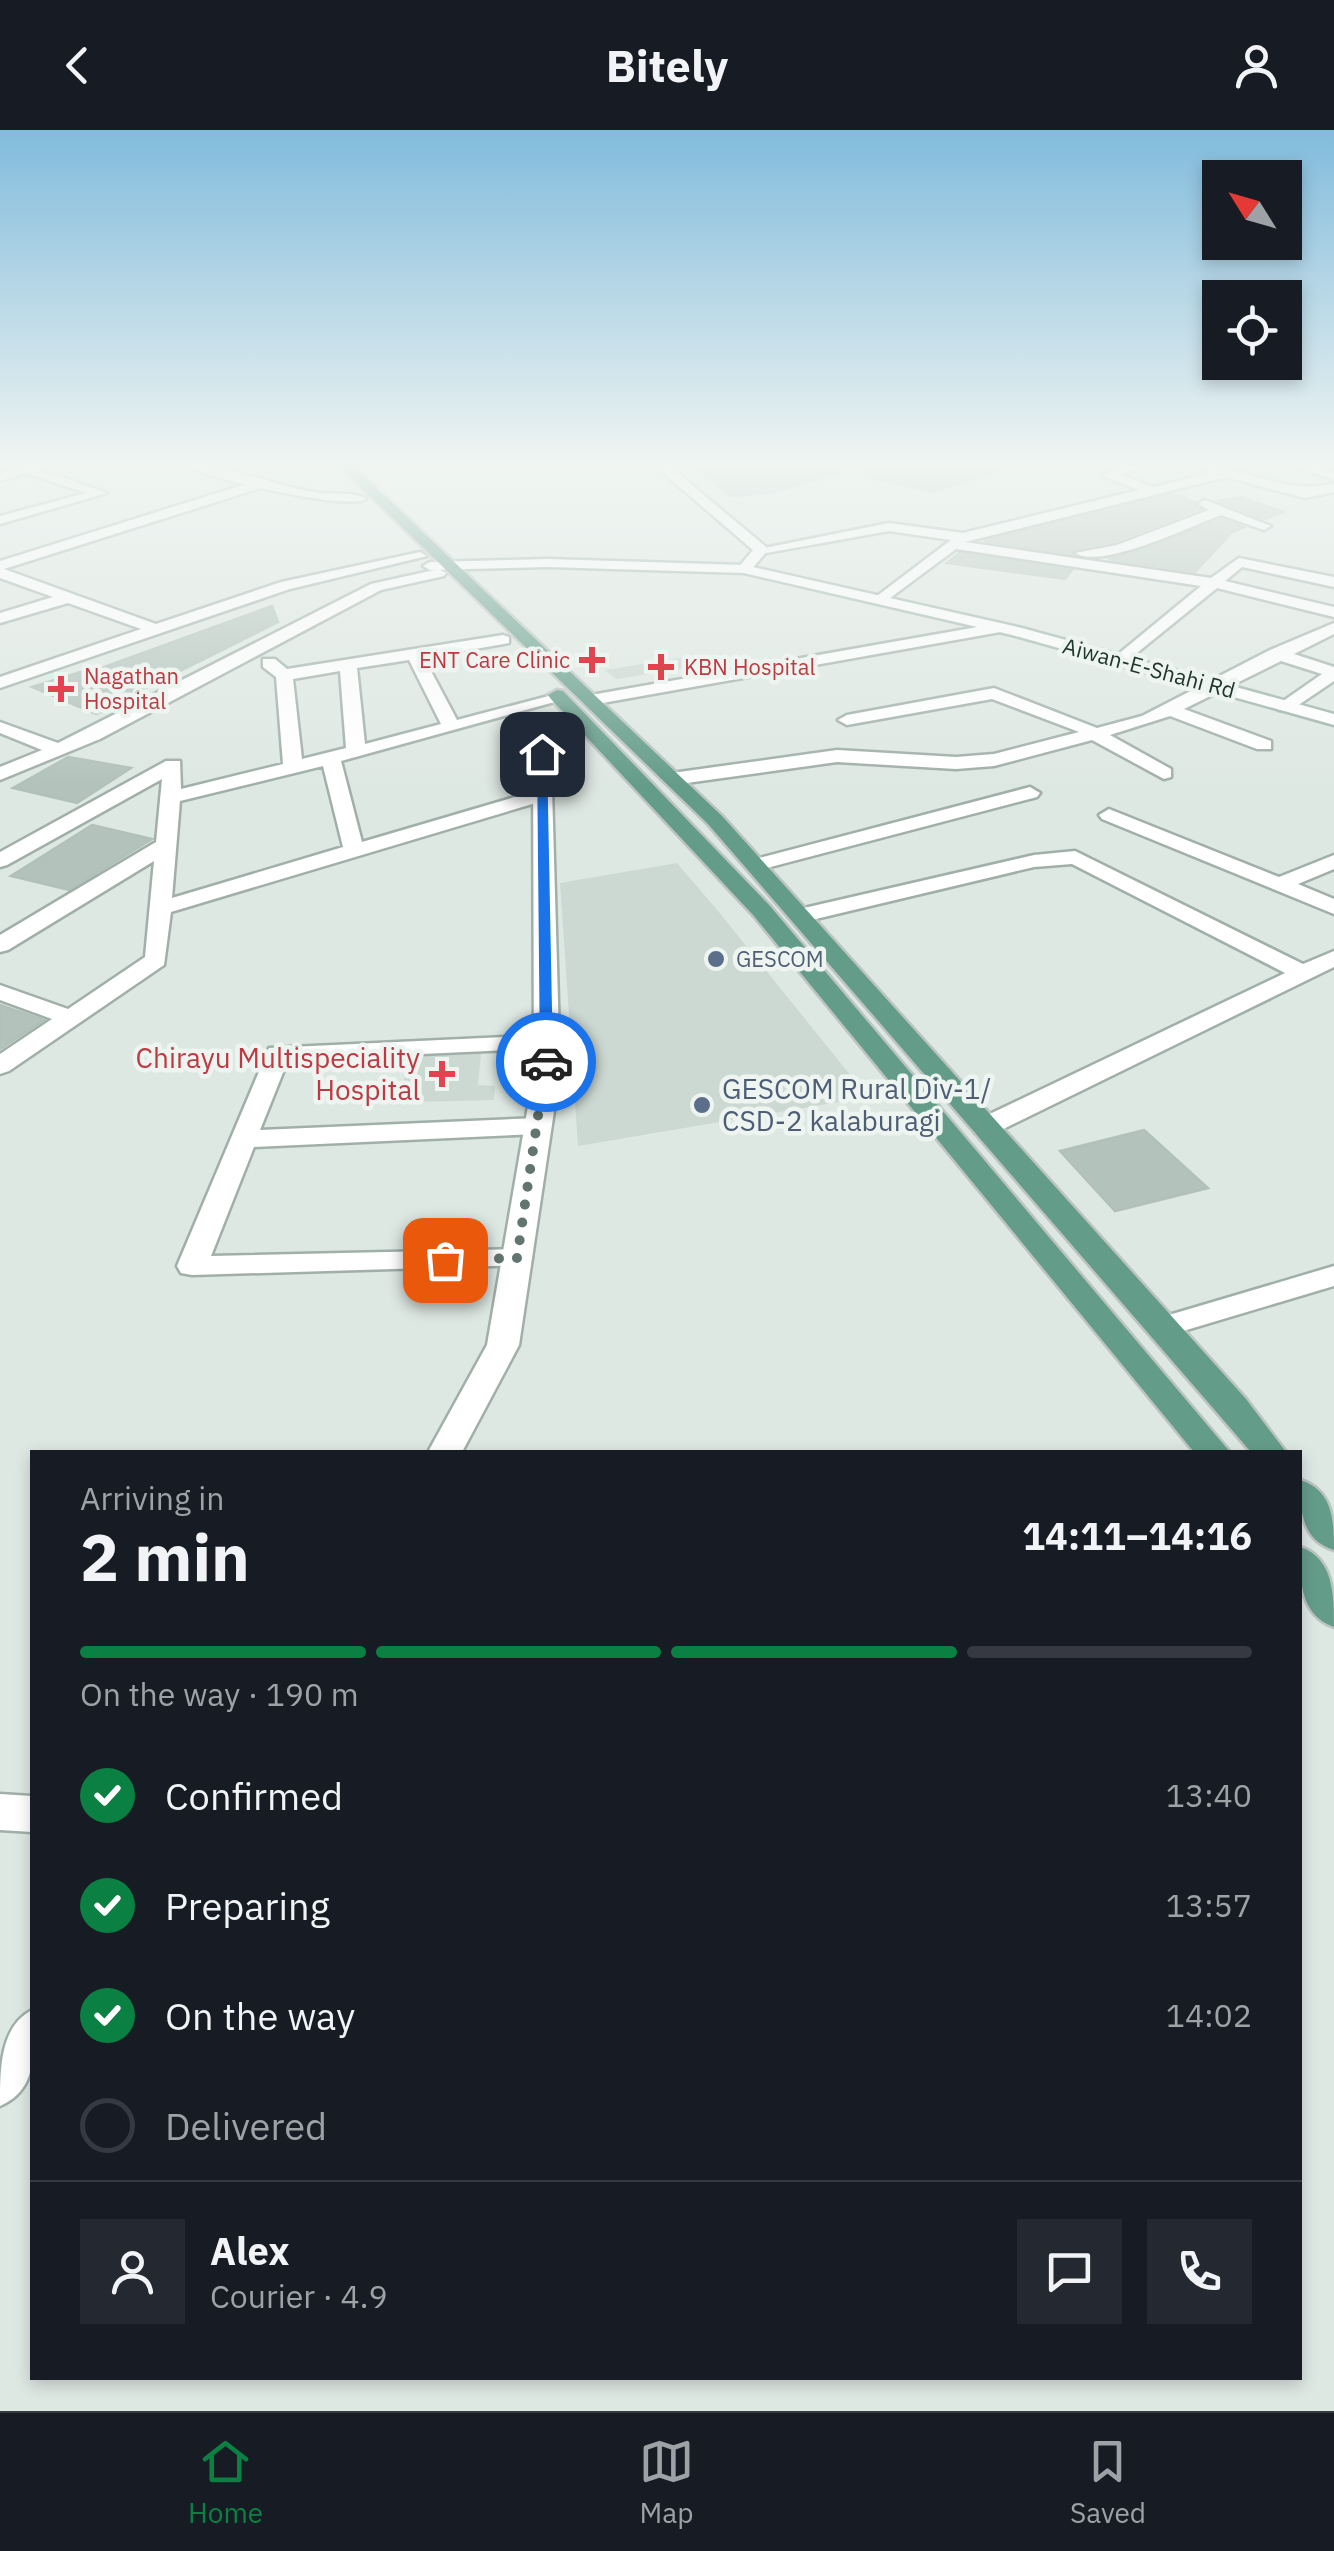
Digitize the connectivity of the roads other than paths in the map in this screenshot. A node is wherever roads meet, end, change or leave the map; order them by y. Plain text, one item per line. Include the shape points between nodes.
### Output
1 (4, 571) edge
2 (384, 571) edge
3 (418, 571) edge
4 (440, 571) edge
5 (441, 571) edge
6 (755, 571) edge
7 (919, 571) edge
8 (1139, 571) edge
9 (1228, 571) edge
10 (1284, 571) edge
11 (1334, 582) edge
12 (1213, 584) junction
13 (68, 598) junction
14 (882, 599) junction
15 (1334, 612) edge
16 (0, 618) edge
17 (1000, 628) junction
18 (1334, 628) edge
19 (155, 630) junction
20 (503, 640) junction
21 (414, 654) junction
22 (1276, 654) junction
23 (243, 658) junction
24 (1122, 660) junction
25 (348, 665) junction
26 (1334, 673) edge
27 (284, 675) junction
28 (0, 683) edge
29 (1220, 686) junction
30 (575, 703) junction
31 (1285, 706) junction
32 (1170, 710) junction
33 (847, 720) dead end
34 (1334, 720) edge
35 (0, 726) edge
36 (450, 726) junction
37 (1094, 736) junction
38 (1264, 745) dead end
39 (57, 749) junction
40 (356, 751) junction
41 (331, 758) junction
42 (293, 767) junction
43 (1164, 773) dead end
44 (0, 774) edge
45 (672, 779) junction
46 (1030, 793) dead end
47 (542, 795) junction
48 (170, 797) junction
49 (1109, 815) dead end
50 (166, 844) junction
51 (354, 851) junction
52 (0, 861) edge
53 (1334, 861) edge
54 (755, 866) junction
55 (1280, 884) junction
56 (1334, 907) edge
57 (161, 908) junction
58 (799, 916) junction
59 (0, 945) edge
60 (1334, 958) edge
61 (1304, 973) junction
62 (0, 992) edge
63 (71, 1018) junction
64 (546, 1042) junction
65 (0, 1066) edge
66 (538, 1126) junction
67 (984, 1126) junction
68 (244, 1139) junction
69 (517, 1258) junction
70 (1334, 1276) edge
71 (1163, 1327) junction
72 (447, 1450) edge
73 (1211, 1450) edge
74 (1267, 1450) edge
75 (1302, 1495) edge
76 (1334, 1536) edge
77 (1315, 1570) edge
78 (1334, 1612) edge
79 (0, 1812) edge
80 (30, 1814) edge
81 (30, 2036) edge
82 (0, 2082) edge

1 - 13 street
2 - 19 street via 286,584
3 - 23 street
4 - 20 main road
5 - 30 main road
6 - 14 street, Aiwan-E-Shahi Rd
7 - 14 street
8 - 12 street
9 - 12 street
10 - 11 street
12 - 15 street
12 - 24 street
13 - 16 street
13 - 19 street
14 - 17 street, Aiwan-E-Shahi Rd
17 - 24 street, Aiwan-E-Shahi Rd
17 - 30 street
18 - 22 street
19 - 28 street
20 - 21 street
20 - 30 main road
21 - 25 street
21 - 36 street
22 - 26 street
22 - 29 street
23 - 27 street via 270,663
23 - 39 street
24 - 29 street, Aiwan-E-Shahi Rd
25 - 27 street
25 - 40 street
26 - 31 street
27 - 42 street
29 - 31 street, Aiwan-E-Shahi Rd
29 - 32 street
30 - 36 street
30 - 45 main road
30 - 47 street via 542,754
30 - 73 main road via 762,910
31 - 34 street, Aiwan-E-Shahi Rd
32 - 37 street
32 - 38 street
33 - 37 street via 994,693
35 - 39 street
36 - 40 street
37 - 43 street
37 - 45 street via 982,762 837,756
39 - 44 street
40 - 41 street
41 - 42 street
41 - 51 street
42 - 48 street
45 - 54 main road
46 - 54 street
47 - 51 street
47 - 64 street
48 - 50 street
48 - 52 street via 173,765
49 - 55 street
50 - 57 street
50 - 59 street
51 - 57 street
53 - 55 street
54 - 58 main road
55 - 56 street
57 - 63 street via 156,960
58 - 61 street via 1074,857
58 - 67 main road
60 - 61 street
61 - 67 street
62 - 63 street
63 - 65 street
64 - 66 street
64 - 68 street via 278,1053
66 - 68 street
66 - 69 street
67 - 71 main road
68 - 69 street via 192,1266
69 - 72 street via 504,1345
70 - 71 street
71 - 74 main road
75 - 76 main road
77 - 78 main road
79 - 80 street
81 - 82 street

